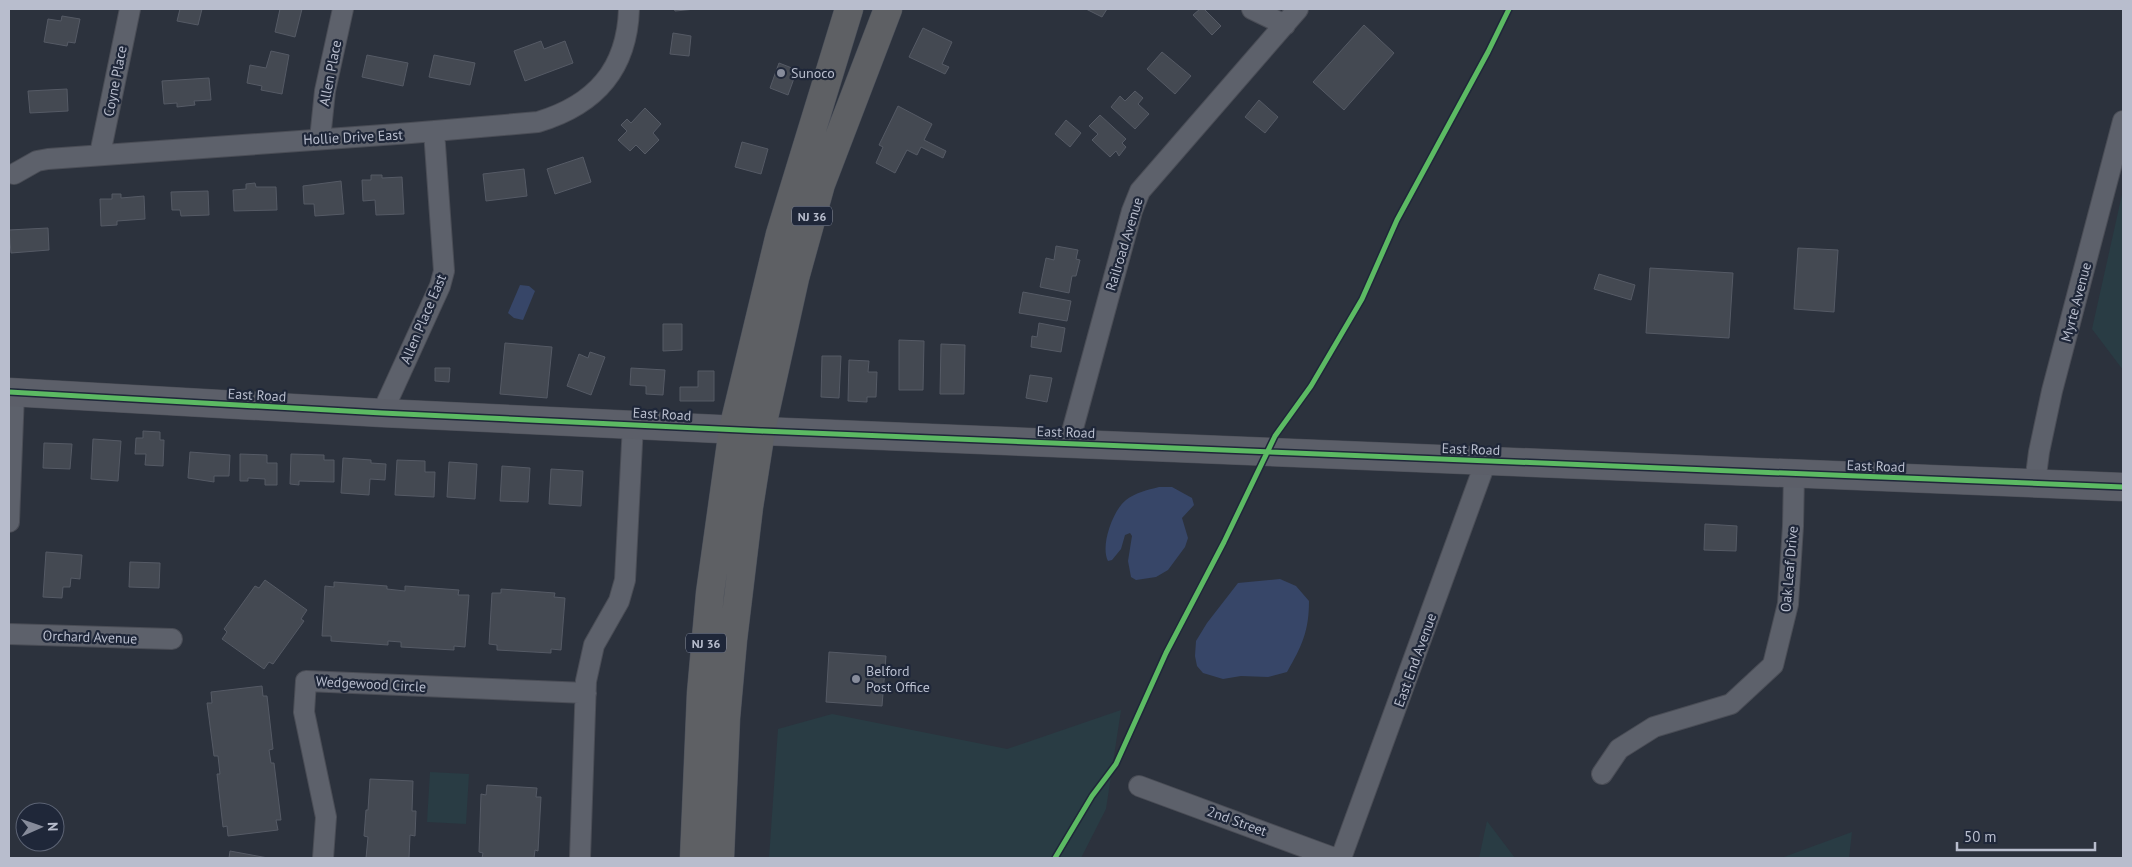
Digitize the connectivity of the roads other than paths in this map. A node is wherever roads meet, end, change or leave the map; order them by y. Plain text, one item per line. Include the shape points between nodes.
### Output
1 (130, 9) edge
2 (343, 9) edge
3 (629, 9) edge
4 (849, 9) edge
5 (888, 9) edge
6 (1252, 9) edge
7 (1298, 9) edge
8 (1285, 25) junction
9 (2123, 121) edge
10 (434, 131) junction
11 (320, 139) junction
12 (100, 154) junction
13 (14, 174) dead end
14 (12, 392) edge
15 (382, 413) junction
16 (633, 424) junction
17 (733, 429) junction
18 (761, 431) junction
19 (1069, 443) junction
20 (1486, 461) junction
21 (1794, 474) junction
22 (2035, 483) junction
23 (2123, 486) edge
24 (9, 522) edge
25 (9, 634) edge
26 (172, 640) dead end
27 (586, 693) junction
28 (1602, 774) dead end
29 (1139, 786) dead end
30 (323, 858) edge
31 (580, 858) edge
32 (694, 858) edge
33 (720, 858) edge
34 (1334, 858) edge
35 (1341, 858) edge

1 - 12 street, Coyne Place
2 - 11 street, Allen Place via 325,90
3 - 10 street, Hollie Drive East via 627,35 616,67 607,80 578,106 538,122
4 - 17 highway, NJ 36 via 780,234
5 - 18 highway, NJ 36 via 821,184 795,278
6 - 8 street
7 - 8 street, Railroad Avenue
8 - 19 street, Railroad Avenue via 1140,191 1132,210
9 - 22 street, Myrte Avenue via 2052,391
10 - 11 street, Hollie Drive East
10 - 15 street, Allen Place East via 444,271
11 - 12 street, Hollie Drive East
12 - 13 street, Hollie Drive East via 37,161
14 - 15 street, East Road
14 - 24 street
15 - 16 street, East Road
16 - 17 street, East Road
16 - 27 street via 625,580 619,601 594,645
17 - 18 street, East Road
17 - 32 highway, NJ 36 via 710,593 701,694
18 - 19 street, East Road
18 - 33 highway, NJ 36 via 732,649
19 - 20 street, East Road
20 - 21 street, East Road
20 - 35 street, East End Avenue
21 - 22 street, East Road
21 - 28 street, Oak Leaf Drive via 1788,604 1773,665 1731,704 1654,727 1619,749
22 - 23 street, East Road
25 - 26 street, Orchard Avenue
27 - 30 street, Wedgewood Circle via 306,681 304,712 326,817
27 - 31 street
29 - 34 street, 2nd Street

